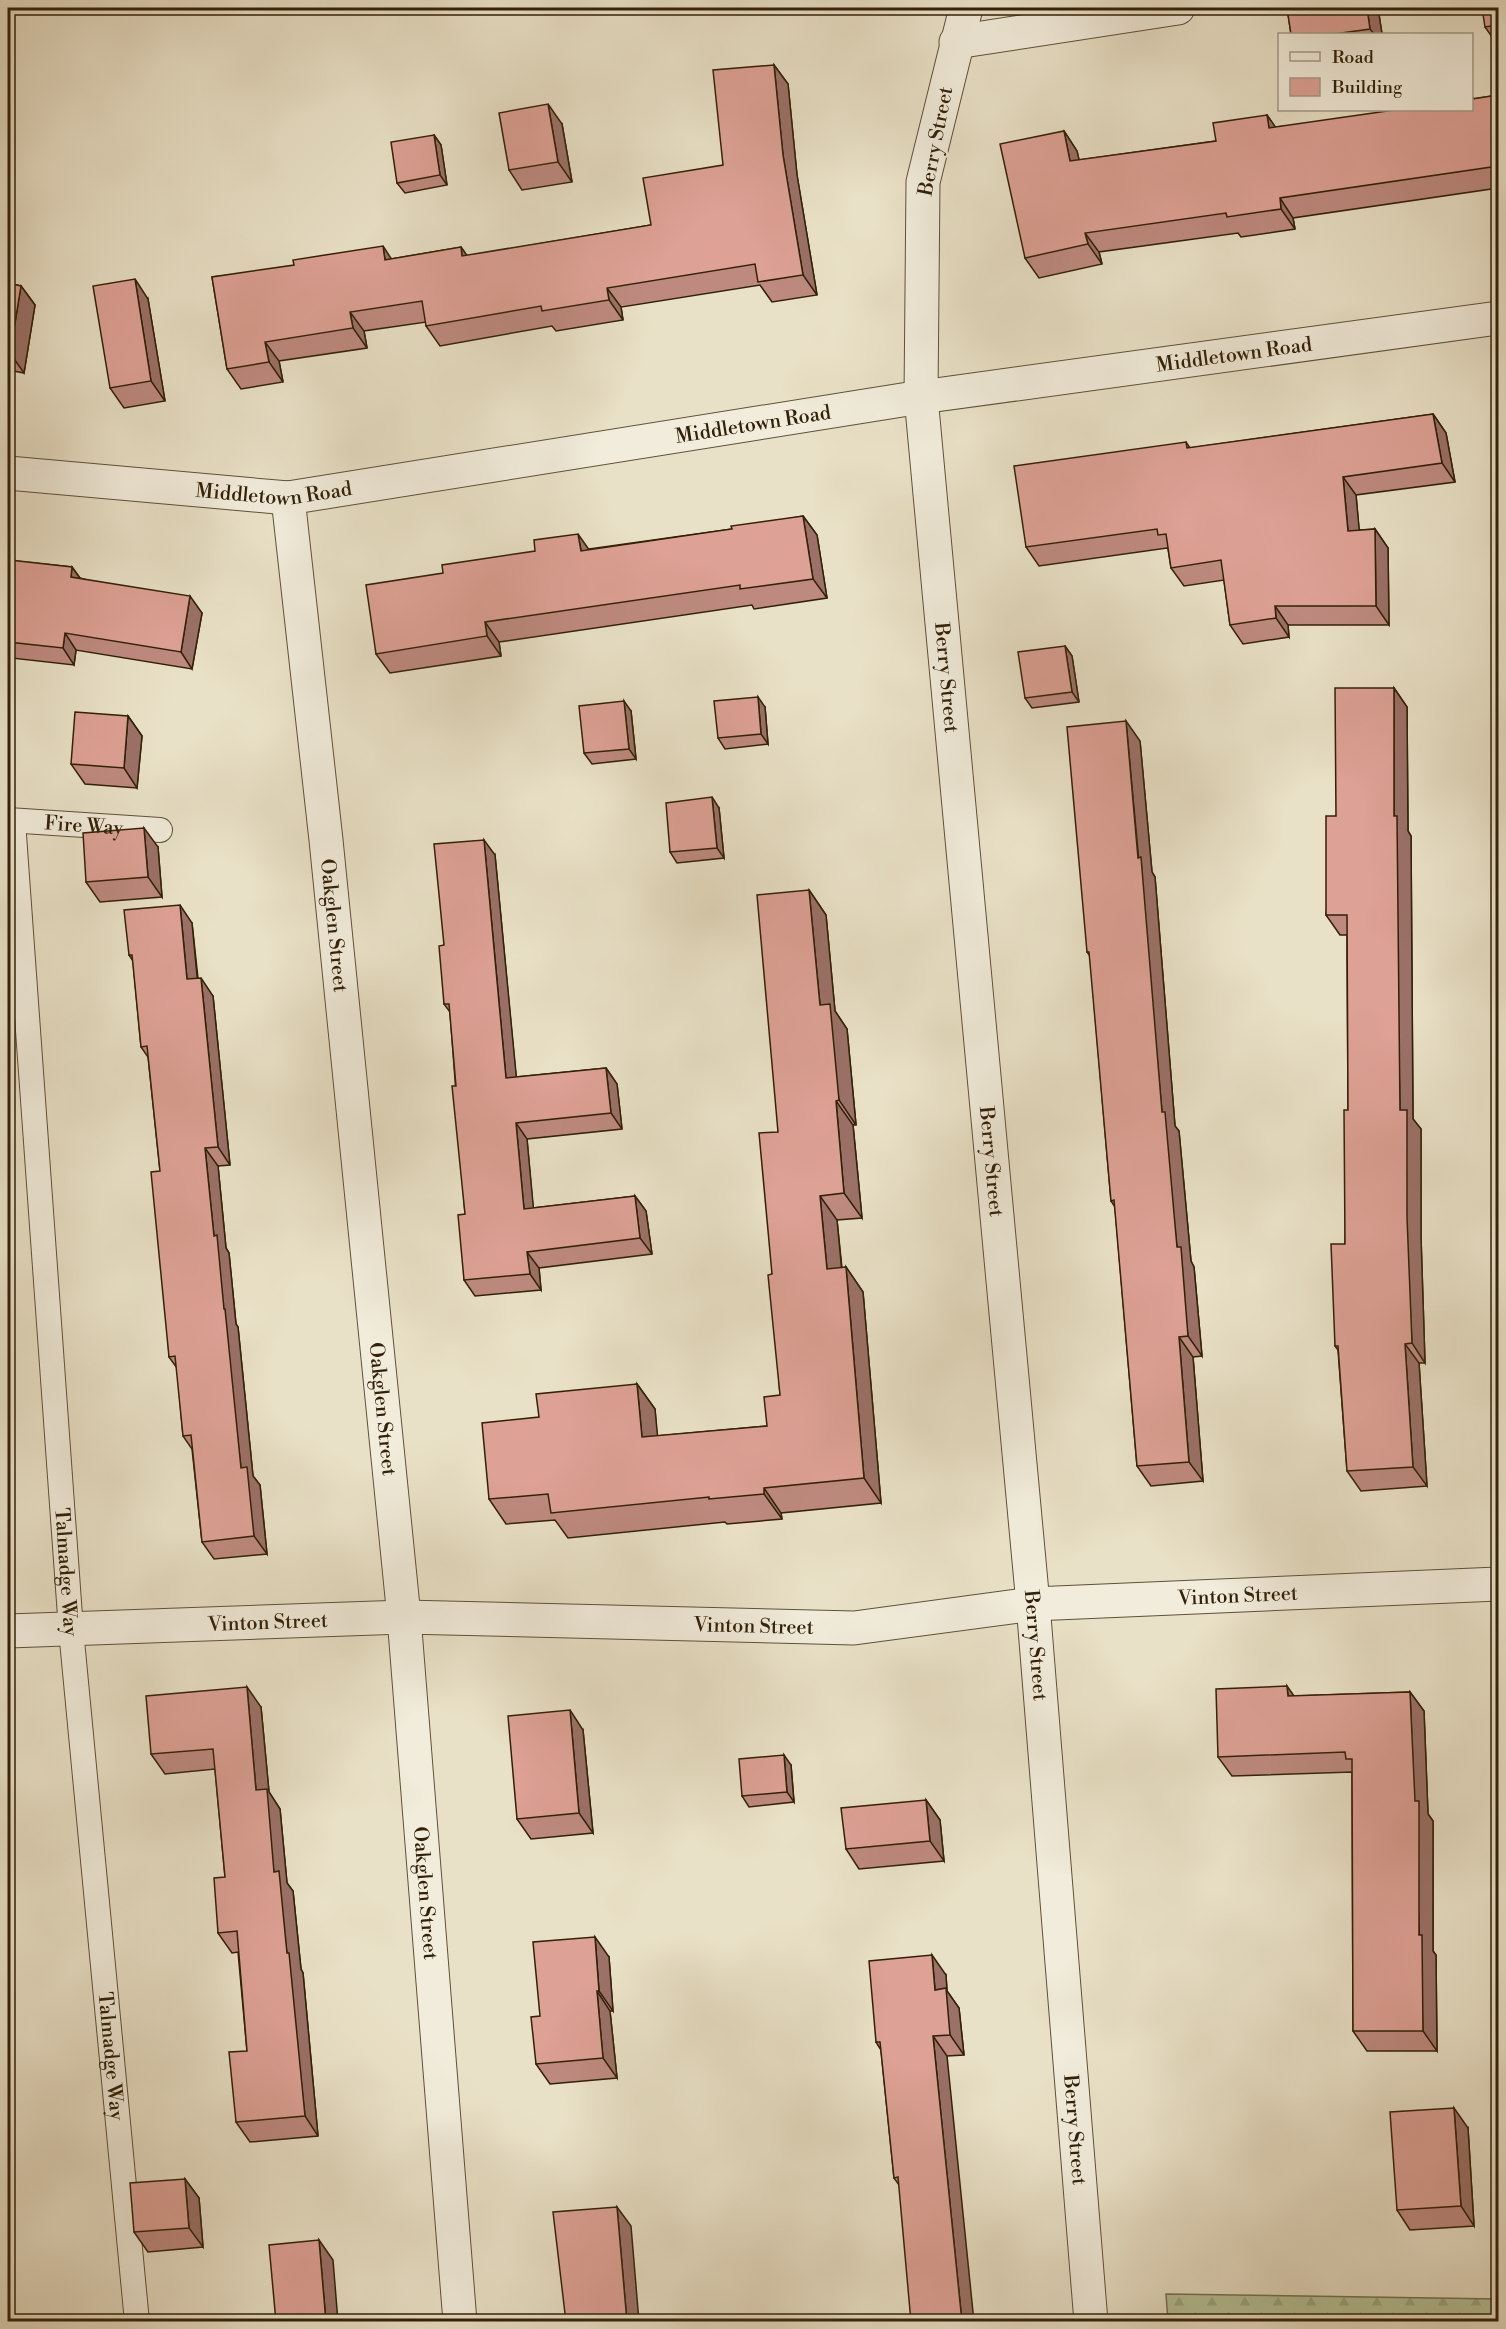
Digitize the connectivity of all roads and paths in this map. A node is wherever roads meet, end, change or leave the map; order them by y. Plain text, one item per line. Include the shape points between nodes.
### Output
1 (966, 8) edge
2 (1178, 8) edge
3 (956, 42) junction
4 (1498, 318) edge
5 (921, 398) junction
6 (8, 473) edge
7 (288, 498) junction
8 (10, 821) edge
9 (160, 830) dead end
10 (1498, 1584) edge
11 (1033, 1604) junction
12 (404, 1617) junction
13 (71, 1630) junction
14 (8, 1631) edge
15 (137, 2322) edge
16 (460, 2322) edge
17 (1091, 2322) edge

1 - 3 street, Berry Street
2 - 3 street
3 - 5 street, Berry Street via 923,182
4 - 5 street, Middletown Road
5 - 7 street, Middletown Road
5 - 11 street, Berry Street
6 - 7 street, Middletown Road
7 - 12 street, Oakglen Street
8 - 9 lane, Fire Way
8 - 13 lane, Talmadge Way
10 - 11 street, Vinton Street
11 - 12 street, Vinton Street via 854,1628
11 - 17 street, Berry Street
12 - 13 street, Vinton Street
12 - 16 street, Oakglen Street
13 - 14 street, Vinton Street
13 - 15 lane, Talmadge Way

